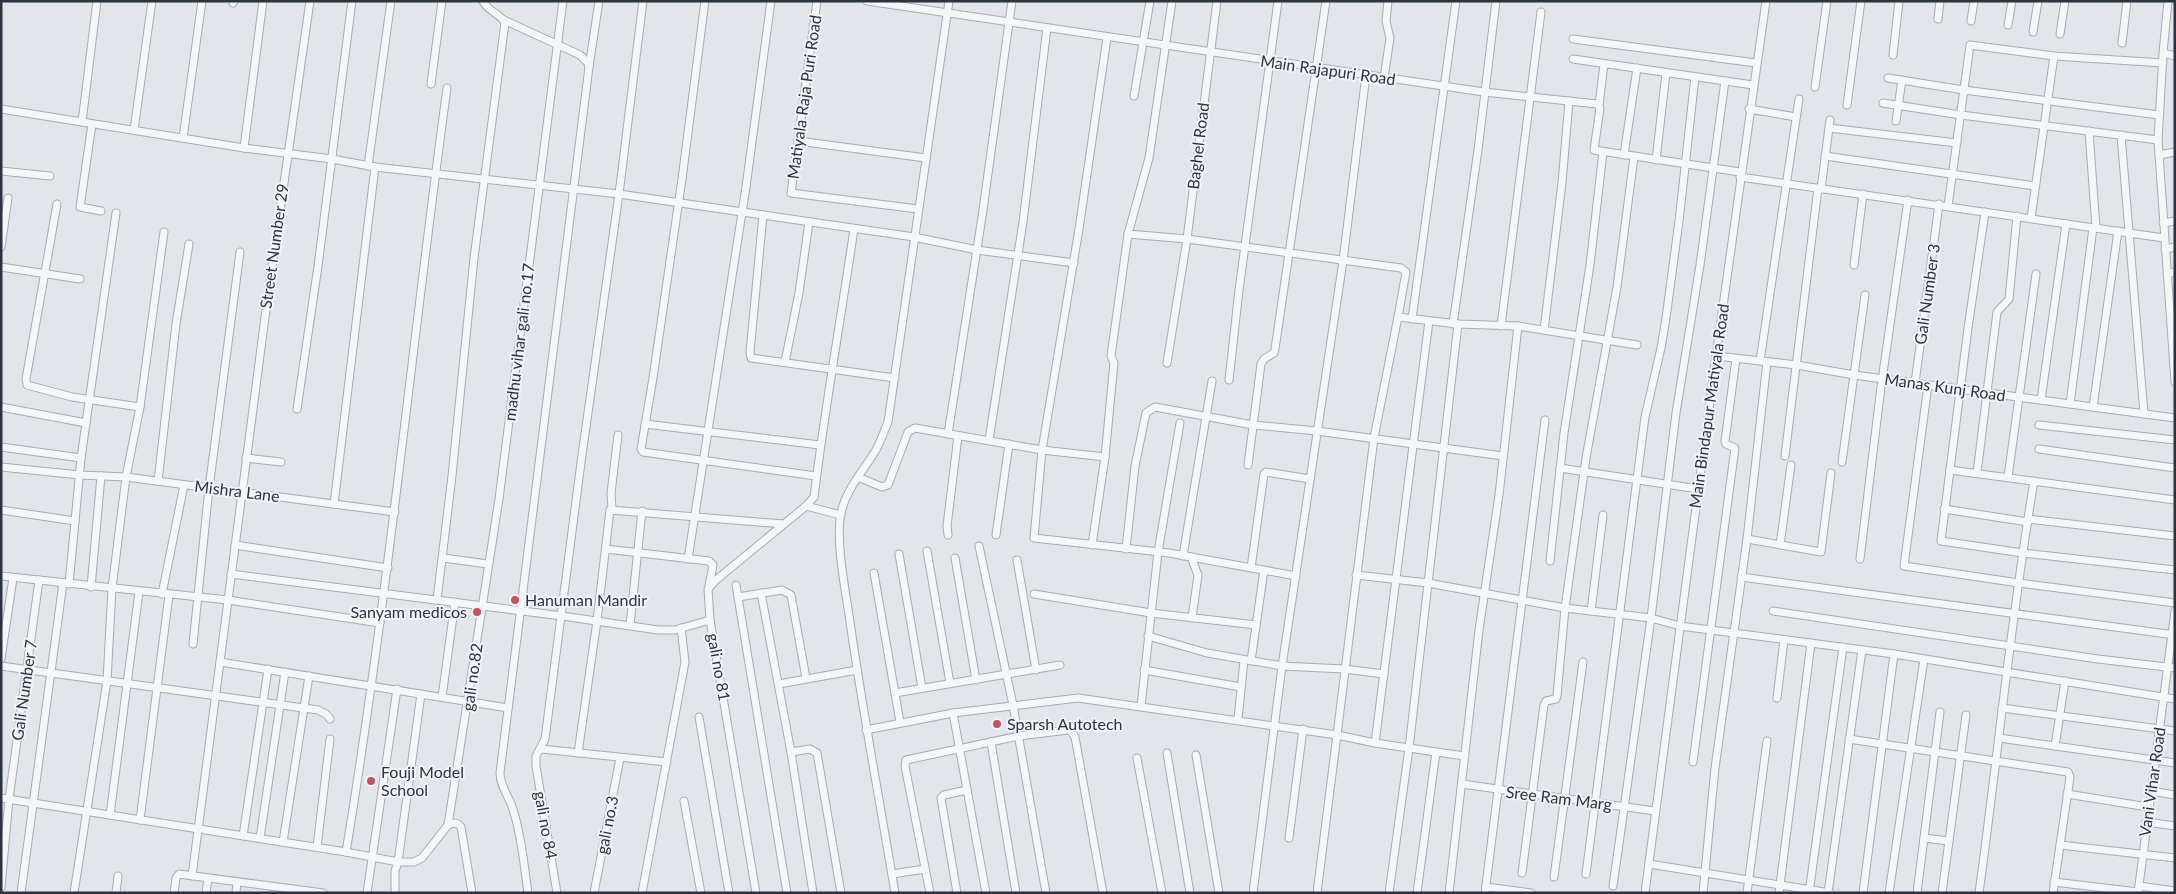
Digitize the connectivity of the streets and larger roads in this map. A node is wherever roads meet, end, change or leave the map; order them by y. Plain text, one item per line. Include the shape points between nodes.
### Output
1 (97, 1) edge
2 (152, 1) edge
3 (202, 1) edge
4 (263, 1) edge
5 (310, 1) edge
6 (352, 1) edge
7 (391, 1) edge
8 (442, 1) edge
9 (482, 1) edge
10 (563, 1) edge
11 (598, 1) edge
12 (643, 1) edge
13 (705, 1) edge
14 (771, 1) edge
15 (817, 1) edge
16 (867, 1) edge
17 (949, 1) edge
18 (1012, 1) edge
19 (1150, 1) edge
20 (1172, 1) edge
21 (1217, 1) edge
22 (1278, 1) edge
23 (1326, 1) edge
24 (1388, 1) edge
25 (1456, 1) edge
26 (1496, 1) edge
27 (1766, 1) edge
28 (1827, 1) edge
29 (1861, 1) edge
30 (1899, 1) edge
31 (1940, 1) edge
32 (1974, 1) edge
33 (2012, 1) edge
34 (2038, 1) edge
35 (2064, 1) edge
36 (2127, 1) edge
37 (2168, 1) edge
38 (947, 12) junction
39 (1541, 12) dead end
40 (1938, 19) dead end
41 (504, 20) junction
42 (1971, 21) dead end
43 (1009, 22) junction
44 (2166, 22) junction
45 (2175, 23) edge
46 (2008, 25) dead end
47 (1047, 28) junction
48 (2033, 32) dead end
49 (2060, 34) dead end
50 (1108, 38) junction
51 (1573, 39) dead end
52 (1144, 43) junction
53 (2122, 43) dead end
54 (558, 45) junction
55 (1166, 46) junction
56 (1209, 53) junction
57 (2163, 54) junction
58 (1893, 55) dead end
59 (2054, 56) junction
60 (2175, 56) edge
61 (1573, 59) dead end
62 (1271, 62) junction
63 (1756, 63) junction
64 (2163, 63) junction
65 (1604, 64) junction
66 (589, 67) junction
67 (1316, 68) junction
68 (1636, 68) junction
69 (1666, 73) junction
70 (1366, 75) junction
71 (1696, 77) junction
72 (1384, 78) junction
73 (1888, 78) dead end
74 (1902, 80) junction
75 (1725, 81) junction
76 (430, 84) dead end
77 (1752, 85) junction
78 (1444, 86) junction
79 (1815, 87) dead end
80 (447, 88) dead end
81 (1964, 90) junction
82 (1484, 92) junction
83 (1134, 96) dead end
84 (1530, 96) junction
85 (1800, 99) dead end
86 (2046, 100) junction
87 (1569, 101) junction
88 (1883, 103) dead end
89 (1599, 105) junction
90 (1847, 105) dead end
91 (1898, 105) junction
92 (1, 109) edge
93 (1749, 109) junction
94 (1960, 115) junction
95 (2159, 115) junction
96 (1796, 117) junction
97 (1896, 121) dead end
98 (82, 122) junction
99 (92, 124) junction
100 (2043, 125) junction
101 (134, 130) junction
102 (2089, 131) junction
103 (2121, 136) junction
104 (183, 138) junction
105 (2158, 140) junction
106 (798, 141) junction
107 (1957, 143) junction
108 (244, 148) junction
109 (1603, 152) junction
110 (2175, 152) edge
111 (287, 153) junction
112 (1624, 155) junction
113 (2159, 155) junction
114 (1826, 156) junction
115 (1634, 157) junction
116 (926, 158) junction
117 (332, 159) junction
118 (1656, 160) junction
119 (1685, 164) junction
120 (372, 166) junction
121 (1712, 168) junction
122 (1, 171) edge
123 (435, 173) junction
124 (1952, 173) junction
125 (1740, 175) junction
126 (50, 176) dead end
127 (484, 179) junction
128 (1786, 184) junction
129 (539, 185) junction
130 (2036, 186) junction
131 (1819, 188) junction
132 (573, 189) junction
133 (619, 194) junction
134 (1863, 194) junction
135 (8, 198) dead end
136 (1908, 200) junction
137 (679, 203) junction
138 (57, 204) dead end
139 (1939, 204) junction
140 (1948, 206) junction
141 (918, 209) junction
142 (101, 211) dead end
143 (743, 212) junction
144 (1985, 212) junction
145 (116, 214) dead end
146 (763, 215) junction
147 (2017, 216) junction
148 (2031, 218) junction
149 (2175, 221) edge
150 (809, 222) junction
151 (2163, 223) junction
152 (2066, 224) junction
153 (2095, 228) junction
154 (854, 229) junction
155 (2118, 231) junction
156 (164, 232) dead end
157 (2128, 233) junction
158 (1128, 234) junction
159 (914, 237) junction
160 (2164, 238) junction
161 (1187, 239) junction
162 (189, 244) dead end
163 (1, 247) edge
164 (1245, 247) junction
165 (2175, 247) edge
166 (2165, 249) junction
167 (977, 250) junction
168 (240, 252) dead end
169 (1288, 253) junction
170 (1017, 255) junction
171 (1343, 261) junction
172 (1074, 263) junction
173 (1854, 265) dead end
174 (1, 267) edge
175 (45, 273) junction
176 (2171, 273) edge
177 (2036, 274) dead end
178 (80, 278) dead end
179 (1866, 295) dead end
180 (2172, 299) edge
181 (1398, 317) junction
182 (1412, 319) junction
183 (1429, 321) junction
184 (1456, 324) junction
185 (1501, 326) junction
186 (1518, 326) junction
187 (1544, 330) junction
188 (1579, 336) junction
189 (1608, 340) junction
190 (2173, 342) edge
191 (1637, 345) dead end
192 (1716, 356) junction
193 (1736, 359) junction
194 (785, 362) junction
195 (1764, 362) junction
196 (1167, 363) dead end
197 (1798, 365) junction
198 (831, 368) junction
199 (1854, 375) junction
200 (895, 378) junction
201 (1883, 378) junction
202 (1229, 380) dead end
203 (2175, 380) edge
204 (1212, 381) dead end
205 (1915, 383) junction
206 (1928, 385) junction
207 (1961, 389) junction
208 (1988, 393) junction
209 (2018, 397) junction
210 (89, 400) junction
211 (2041, 400) junction
212 (2070, 404) junction
213 (1, 407) edge
214 (140, 407) junction
215 (2093, 407) junction
216 (297, 410) dead end
217 (2144, 414) junction
218 (1206, 416) junction
219 (2175, 418) edge
220 (1545, 420) dead end
221 (1180, 422) dead end
222 (86, 423) junction
223 (645, 424) junction
224 (1253, 425) junction
225 (2039, 425) dead end
226 (1317, 431) junction
227 (708, 433) junction
228 (948, 434) junction
229 (618, 435) dead end
230 (958, 436) junction
231 (1374, 438) junction
232 (989, 440) junction
233 (2175, 440) edge
234 (1412, 443) junction
235 (1009, 444) junction
236 (820, 446) junction
237 (1, 447) edge
238 (1445, 448) junction
239 (2039, 449) dead end
240 (1042, 450) junction
241 (1503, 456) junction
242 (1785, 456) dead end
243 (1105, 457) junction
244 (81, 458) junction
245 (246, 458) junction
246 (703, 459) junction
247 (281, 462) dead end
248 (1842, 462) dead end
249 (1248, 465) dead end
250 (1790, 465) dead end
251 (1, 467) edge
252 (1560, 468) junction
253 (2175, 468) edge
254 (1584, 470) junction
255 (1950, 470) junction
256 (1832, 473) dead end
257 (1977, 473) junction
258 (80, 475) junction
259 (101, 476) junction
260 (816, 476) junction
261 (126, 477) junction
262 (858, 477) junction
263 (2008, 477) junction
264 (1637, 478) junction
265 (1310, 479) junction
266 (158, 481) junction
267 (2034, 481) junction
268 (1669, 483) junction
269 (184, 485) junction
270 (209, 488) junction
271 (1698, 489) junction
272 (242, 491) junction
273 (498, 499) joint
274 (2175, 500) edge
275 (334, 504) junction
276 (806, 506) junction
277 (612, 509) junction
278 (1, 510) edge
279 (1944, 510) junction
280 (642, 511) junction
281 (395, 512) junction
282 (841, 515) junction
283 (1603, 515) dead end
284 (693, 516) junction
285 (2028, 520) junction
286 (75, 521) junction
287 (784, 524) junction
288 (948, 535) dead end
289 (996, 535) dead end
290 (2175, 536) edge
291 (1747, 540) junction
292 (235, 545) junction
293 (1092, 545) junction
294 (1780, 545) junction
295 (979, 546) dead end
296 (606, 549) junction
297 (1126, 549) junction
298 (927, 551) dead end
299 (1158, 552) junction
300 (638, 553) junction
301 (2024, 553) junction
302 (899, 554) dead end
303 (1183, 556) junction
304 (1191, 557) junction
305 (443, 558) junction
306 (955, 558) dead end
307 (688, 559) junction
308 (1860, 559) dead end
309 (1017, 560) dead end
310 (1550, 561) dead end
311 (488, 564) junction
312 (388, 568) junction
313 (1251, 568) junction
314 (1264, 570) junction
315 (2175, 570) edge
316 (874, 573) dead end
317 (232, 574) junction
318 (1356, 575) junction
319 (1, 576) edge
320 (1296, 576) junction
321 (1741, 577) junction
322 (13, 578) junction
323 (1395, 579) junction
324 (39, 580) junction
325 (1428, 583) junction
326 (2019, 583) junction
327 (66, 584) junction
328 (736, 585) dead end
329 (92, 587) junction
330 (112, 588) junction
331 (708, 589) junction
332 (139, 592) junction
333 (1486, 592) junction
334 (384, 593) junction
335 (761, 593) junction
336 (166, 594) junction
337 (1034, 594) dead end
338 (738, 597) junction
339 (197, 598) junction
340 (228, 600) junction
341 (437, 600) junction
342 (1523, 600) junction
343 (454, 602) junction
344 (2175, 603) edge
345 (482, 605) junction
346 (1566, 608) junction
347 (522, 611) junction
348 (1591, 611) junction
349 (1773, 611) dead end
350 (2175, 611) edge
351 (5, 612) edge
352 (1151, 613) junction
353 (1620, 614) junction
354 (2015, 614) junction
355 (562, 616) junction
356 (1192, 618) junction
357 (1651, 618) junction
358 (710, 620) junction
359 (597, 621) junction
360 (380, 623) junction
361 (630, 625) junction
362 (1256, 625) junction
363 (1680, 626) junction
364 (681, 628) junction
365 (1712, 629) junction
366 (1734, 633) junction
367 (2173, 635) edge
368 (1148, 636) junction
369 (1784, 640) junction
370 (1811, 643) junction
371 (193, 644) dead end
372 (2011, 646) junction
373 (1843, 647) junction
374 (1862, 650) junction
375 (1894, 654) junction
376 (1, 659) edge
377 (1924, 659) junction
378 (1247, 660) junction
379 (220, 662) junction
380 (1583, 662) dead end
381 (1, 666) edge
382 (1060, 666) dead end
383 (1282, 666) junction
384 (2171, 668) edge
385 (26, 669) junction
386 (1344, 669) junction
387 (268, 670) junction
388 (857, 670) junction
389 (1036, 670) junction
390 (1144, 670) junction
391 (285, 672) junction
392 (2007, 672) junction
393 (51, 673) junction
394 (1384, 674) junction
395 (1007, 675) junction
396 (309, 676) junction
397 (806, 678) junction
398 (976, 680) junction
399 (107, 681) junction
400 (2065, 681) junction
401 (126, 684) junction
402 (779, 684) junction
403 (950, 684) junction
404 (372, 686) junction
405 (1241, 687) junction
406 (158, 688) junction
407 (922, 688) junction
408 (397, 689) junction
409 (895, 693) junction
410 (422, 694) junction
411 (216, 696) junction
412 (442, 697) junction
413 (2163, 697) junction
414 (1777, 698) dead end
415 (2175, 699) edge
416 (468, 701) junction
417 (264, 703) junction
418 (280, 705) junction
419 (1014, 705) junction
420 (1141, 706) junction
421 (304, 708) junction
422 (508, 708) junction
423 (2002, 708) junction
424 (1940, 712) dead end
425 (953, 714) junction
426 (1966, 715) dead end
427 (2060, 716) junction
428 (700, 717) dead end
429 (330, 718) dead end
430 (1238, 720) junction
431 (900, 722) junction
432 (1274, 724) junction
433 (1303, 729) junction
434 (2159, 729) junction
435 (866, 730) junction
436 (2175, 731) edge
437 (1337, 735) junction
438 (1019, 736) junction
439 (1999, 738) junction
440 (330, 739) dead end
441 (1848, 739) junction
442 (1767, 741) dead end
443 (991, 742) junction
444 (1375, 743) junction
445 (1881, 745) junction
446 (2055, 746) junction
447 (959, 748) junction
448 (1409, 748) junction
449 (541, 749) junction
450 (1911, 750) junction
451 (791, 752) junction
452 (1436, 752) junction
453 (578, 753) junction
454 (1167, 753) dead end
455 (1935, 753) junction
456 (1196, 755) dead end
457 (1465, 756) junction
458 (1961, 757) junction
459 (620, 758) junction
460 (1137, 758) dead end
461 (2154, 760) junction
462 (666, 762) junction
463 (1693, 762) dead end
464 (1997, 762) junction
465 (2175, 763) edge
466 (1462, 784) junction
467 (967, 790) junction
468 (1498, 790) junction
469 (2150, 791) junction
470 (1533, 794) junction
471 (2067, 794) junction
472 (2175, 794) edge
473 (5, 798) edge
474 (1565, 798) junction
475 (684, 801) dead end
476 (32, 802) junction
477 (1596, 802) junction
478 (1624, 806) junction
479 (2148, 807) junction
480 (85, 811) junction
481 (1656, 811) junction
482 (110, 815) junction
483 (140, 820) junction
484 (2146, 822) junction
485 (448, 825) junction
486 (2175, 826) edge
487 (198, 828) junction
488 (243, 836) junction
489 (260, 838) junction
490 (1289, 838) dead end
491 (1924, 838) junction
492 (1949, 841) junction
493 (283, 842) junction
494 (2060, 845) junction
495 (317, 847) junction
496 (346, 852) junction
497 (2142, 854) junction
498 (372, 857) junction
499 (2175, 858) edge
500 (398, 862) junction
501 (1649, 864) junction
502 (925, 869) junction
503 (1522, 873) dead end
504 (892, 874) junction
505 (1586, 874) dead end
506 (1704, 874) junction
507 (118, 876) dead end
508 (192, 876) junction
509 (1554, 877) dead end
510 (208, 878) junction
511 (1749, 881) junction
512 (237, 882) junction
513 (2054, 882) junction
514 (1613, 886) dead end
515 (1, 887) edge
516 (1780, 889) edge
517 (1486, 890) edge
518 (2138, 890) edge
519 (297, 891) edge
520 (1809, 891) edge
521 (2175, 891) edge
522 (21, 893) edge
523 (74, 893) edge
524 (116, 893) edge
525 (174, 893) edge
526 (206, 893) edge
527 (236, 893) edge
528 (323, 893) edge
529 (367, 893) edge
530 (395, 893) edge
531 (472, 893) edge
532 (528, 893) edge
533 (557, 893) edge
534 (594, 893) edge
535 (642, 893) edge
536 (701, 893) edge
537 (729, 893) edge
538 (756, 893) edge
539 (787, 893) edge
540 (813, 893) edge
541 (841, 893) edge
542 (895, 893) edge
543 (930, 893) edge
544 (957, 893) edge
545 (986, 893) edge
546 (1016, 893) edge
547 (1046, 893) edge
548 (1103, 893) edge
549 (1162, 893) edge
550 (1190, 893) edge
551 (1219, 893) edge
552 (1253, 893) edge
553 (1317, 893) edge
554 (1390, 893) edge
555 (1417, 893) edge
556 (1449, 893) edge
557 (1531, 893) edge
558 (1645, 893) edge
559 (1703, 893) edge
560 (1747, 893) edge
561 (1829, 893) edge
562 (1863, 893) edge
563 (1889, 893) edge
564 (1917, 893) edge
565 (1942, 893) edge
566 (1978, 893) edge
567 (2053, 893) edge

1 - 98 street
2 - 101 street
3 - 104 street
4 - 108 street
5 - 111 street, Street Number 29
6 - 117 street
7 - 120 street
8 - 76 street
9 - 41 street
10 - 54 street, madhu vihar gali no.17
11 - 66 street
12 - 133 street
13 - 137 street
14 - 143 street
15 - 106 street, Matiyala Raja Puri Road
16 - 38 street, Main Rajapuri Road
17 - 38 street
18 - 43 street
19 - 52 street
20 - 55 street
21 - 56 street, Baghel Road
22 - 62 street
23 - 67 street
24 - 72 street via 1386,21 1390,38
25 - 78 street
26 - 82 street
27 - 63 street, Main Bindapur Matiyala Road
28 - 79 street
29 - 90 street
30 - 58 street
31 - 40 street
32 - 42 street
33 - 46 street
34 - 48 street
35 - 49 street
36 - 53 street
37 - 44 street
38 - 43 street, Main Rajapuri Road
38 - 116 street
39 - 84 street
41 - 54 street
41 - 127 street
43 - 47 street, Main Rajapuri Road
43 - 167 street
44 - 45 street
44 - 57 street
47 - 50 street, Main Rajapuri Road
47 - 170 street
50 - 52 street, Main Rajapuri Road
50 - 172 street
51 - 63 street
52 - 55 street, Main Rajapuri Road
52 - 83 street
54 - 66 street via 580,55
54 - 129 street, madhu vihar gali no.17
55 - 56 street, Main Rajapuri Road
55 - 158 street via 1149,158
56 - 62 street, Main Rajapuri Road
56 - 161 street, Baghel Road
57 - 60 street
57 - 64 street
59 - 64 street
59 - 81 street via 1970,45
59 - 86 street
61 - 65 street
62 - 67 street, Main Rajapuri Road
62 - 164 street
63 - 77 street, Main Bindapur Matiyala Road
64 - 95 street
65 - 68 street
65 - 89 street
66 - 132 street
67 - 70 street, Main Rajapuri Road
67 - 169 street
68 - 69 street
68 - 112 street
69 - 71 street
69 - 118 street
70 - 72 street, Main Rajapuri Road
70 - 171 street
71 - 75 street
71 - 119 street
72 - 78 street, Main Rajapuri Road
73 - 74 street
74 - 81 street
74 - 91 street
75 - 77 street
75 - 121 street
77 - 93 street, Main Bindapur Matiyala Road
78 - 82 street, Main Rajapuri Road
78 - 182 street
80 - 123 street
81 - 86 street
81 - 94 street
82 - 84 street, Main Rajapuri Road
82 - 184 street
84 - 87 street, Main Rajapuri Road
84 - 185 street
85 - 96 street
86 - 95 street
86 - 100 street
87 - 89 street, Main Rajapuri Road
87 - 187 street
88 - 91 street
89 - 109 street via 1593,148
91 - 94 street
91 - 97 street
92 - 98 street
93 - 96 street
93 - 125 street, Main Bindapur Matiyala Road
94 - 100 street
94 - 107 street
95 - 105 street
96 - 128 street
98 - 99 street
99 - 101 street
99 - 142 street via 80,207
100 - 102 street
100 - 130 street
101 - 104 street
102 - 103 street
102 - 153 street
103 - 105 street
103 - 157 street
104 - 108 street
105 - 113 street
106 - 116 street
106 - 141 street, Matiyala Raja Puri Road via 791,193
107 - 114 street via 1830,124
107 - 124 street
108 - 111 street
109 - 112 street
109 - 188 street
110 - 113 street
111 - 117 street
111 - 245 street, Street Number 29
112 - 115 street
113 - 151 street
114 - 124 street
114 - 131 street
115 - 118 street
115 - 189 street
116 - 141 street
117 - 120 street
117 - 216 street
118 - 119 street
119 - 121 street
119 - 264 street via 1666,318 1645,416
120 - 123 street
120 - 275 street
121 - 125 street
121 - 268 street via 1676,413
122 - 126 street
123 - 127 street
123 - 281 street
124 - 130 street
124 - 140 street
125 - 128 street
125 - 192 street, Main Bindapur Matiyala Road
127 - 129 street
127 - 305 street
128 - 131 street
128 - 195 street
129 - 132 street
129 - 273 street, madhu vihar gali no.17
130 - 148 street
131 - 134 street
131 - 197 street
132 - 133 street
132 - 347 street
133 - 137 street
133 - 355 street
134 - 136 street
134 - 173 street
135 - 163 street
136 - 139 street
136 - 201 street
137 - 143 street
137 - 223 street
138 - 175 street
139 - 140 street
139 - 205 street, Gali Number 3
140 - 144 street
141 - 159 street
143 - 146 street
143 - 227 street
144 - 147 street
144 - 207 street
145 - 210 street
146 - 150 street
146 - 194 street via 750,357
147 - 148 street
147 - 208 street via 2009,299 1997,312
148 - 152 street
149 - 151 street
150 - 154 street
150 - 194 street
151 - 160 street
152 - 153 street
152 - 211 street
153 - 155 street
153 - 212 street
154 - 159 street
154 - 198 street
155 - 157 street
155 - 215 street
156 - 214 street
157 - 160 street
157 - 217 street
158 - 161 street
158 - 243 street via 1110,356 1114,363
159 - 167 street
159 - 200 street
160 - 166 street
161 - 164 street
161 - 196 street, Baghel Road
162 - 266 street via 176,324
164 - 169 street
164 - 202 street
165 - 166 street
166 - 176 street
167 - 170 street
167 - 228 street
168 - 270 street
169 - 171 street
169 - 224 street via 1275,351 1261,364
170 - 172 street
170 - 232 street
171 - 181 street via 1404,269
171 - 226 street
172 - 240 street
174 - 175 street
175 - 178 street
175 - 210 street via 27,385
176 - 180 street
177 - 209 street
179 - 199 street
180 - 190 street
181 - 182 street
181 - 231 street
182 - 183 street
183 - 184 street
183 - 234 street
184 - 185 street
184 - 238 street
185 - 186 street
186 - 187 street
186 - 241 street
187 - 188 street
188 - 189 street
188 - 252 street
189 - 191 street
189 - 254 street
190 - 203 street
192 - 193 street, Manas Kunj Road
192 - 271 street, Main Bindapur Matiyala Road
193 - 195 street, Manas Kunj Road
193 - 365 street via 1725,441 1736,448
194 - 198 street
195 - 197 street, Manas Kunj Road
195 - 291 street
197 - 199 street, Manas Kunj Road
197 - 242 street
198 - 200 street
198 - 236 street
199 - 201 street, Manas Kunj Road
199 - 248 street
200 - 262 street via 888,422
201 - 205 street, Manas Kunj Road
201 - 308 street
204 - 218 street
205 - 206 street, Manas Kunj Road
206 - 207 street, Manas Kunj Road
206 - 326 street via 1904,566
207 - 208 street, Manas Kunj Road
207 - 255 street
208 - 209 street, Manas Kunj Road
208 - 257 street
209 - 211 street, Manas Kunj Road
209 - 263 street
210 - 214 street
210 - 222 street
211 - 212 street, Manas Kunj Road
212 - 215 street, Manas Kunj Road
213 - 222 street
214 - 261 street
215 - 217 street, Manas Kunj Road
217 - 219 street, Manas Kunj Road
218 - 224 street
218 - 297 street via 1154,407 1146,414 1135,466
218 - 303 street
220 - 342 street
221 - 299 street
222 - 244 street
223 - 227 street
223 - 246 street via 641,444 643,452
224 - 226 street
224 - 249 street
225 - 233 street
226 - 231 street
226 - 265 street
227 - 236 street
227 - 246 street
228 - 230 street
228 - 262 street via 911,429 886,487
229 - 277 street
230 - 232 street
230 - 288 street
231 - 234 street
231 - 318 street
232 - 235 street
234 - 238 street
234 - 323 street
235 - 240 street
235 - 289 street
236 - 260 street
237 - 244 street
238 - 241 street
238 - 325 street
239 - 253 street
240 - 243 street
240 - 293 street via 1034,538
241 - 333 street
243 - 293 street
244 - 258 street
245 - 247 street
245 - 272 street, Street Number 29
246 - 260 street
246 - 284 street
250 - 294 street
251 - 258 street, Mishra Lane
252 - 254 street
252 - 310 street
254 - 264 street
254 - 346 street
255 - 257 street
255 - 279 street
256 - 294 street via 1821,552
257 - 263 street
258 - 259 street, Mishra Lane
258 - 286 street
259 - 261 street, Mishra Lane
259 - 329 street
260 - 276 street via 814,497
261 - 266 street, Mishra Lane
261 - 330 street
262 - 282 street
263 - 267 street
264 - 268 street
264 - 353 street
265 - 313 street via 1264,474
265 - 320 street
266 - 269 street, Mishra Lane
267 - 274 street
267 - 285 street
268 - 271 street
268 - 357 street
269 - 270 street, Mishra Lane
269 - 336 street
270 - 272 street, Mishra Lane
270 - 339 street
271 - 363 street, Main Bindapur Matiyala Road
272 - 275 street, Mishra Lane
272 - 292 street, Street Number 29
273 - 311 street, gali no.82
275 - 281 street, Mishra Lane
276 - 282 street
276 - 287 street
277 - 280 street
277 - 296 street
278 - 286 street
279 - 285 street
279 - 301 street via 1942,542
280 - 284 street
280 - 300 street
281 - 312 street
282 - 388 street via 844,579
283 - 348 street
284 - 287 street
284 - 307 street
285 - 290 street
285 - 301 street
286 - 327 street
287 - 331 street
291 - 294 street
291 - 321 street
292 - 312 street
292 - 317 street, Street Number 29
293 - 297 street
295 - 395 street
296 - 300 street
296 - 359 street
297 - 299 street
298 - 403 street
299 - 303 street
299 - 352 street
300 - 307 street
300 - 361 street
301 - 315 street
301 - 326 street
302 - 407 street
303 - 304 street
304 - 313 street
304 - 356 street via 1198,575
305 - 311 street
305 - 341 street
306 - 398 street
307 - 331 street via 712,563
309 - 389 street
311 - 345 street, gali no.82
312 - 334 street
313 - 314 street
314 - 320 street
314 - 362 street
316 - 409 street
317 - 334 street, gali no 81
317 - 340 street, Street Number 29
318 - 323 street
318 - 386 street
319 - 322 street
320 - 383 street
321 - 354 street
321 - 366 street
322 - 324 street
322 - 351 street
323 - 325 street
323 - 394 street
324 - 327 street
324 - 385 street, Gali Number 7
325 - 333 street
325 - 448 street
326 - 344 street
326 - 354 street
327 - 329 street
327 - 393 street
328 - 338 street
329 - 330 street
330 - 332 street
330 - 399 street
331 - 358 street
332 - 336 street
332 - 401 street
333 - 342 street
333 - 457 street
334 - 341 street, gali no 81
334 - 360 street
335 - 338 street
335 - 397 street via 782,590 791,595
335 - 402 street
336 - 339 street
336 - 406 street
337 - 352 street
338 - 539 street
339 - 340 street
339 - 371 street
340 - 360 street
340 - 379 street, Street Number 29
341 - 343 street, gali no 81
342 - 346 street
342 - 468 street
343 - 345 street, gali no 81
343 - 412 street
345 - 347 street, gali no 81
345 - 416 street, gali no.82
346 - 348 street
346 - 470 street via 1557,696 1544,703
347 - 355 street, gali no 81
347 - 422 street
348 - 353 street
349 - 372 street
350 - 367 street, Vani Vihar Road
351 - 376 street
352 - 356 street
352 - 368 street
353 - 357 street
353 - 477 street
354 - 367 street
354 - 372 street
355 - 359 street, gali no 81
355 - 449 street
356 - 362 street
357 - 363 street
357 - 478 street
358 - 364 street, gali no 81
358 - 538 street, gali no 81
359 - 361 street, gali no 81
359 - 453 street
360 - 404 street
361 - 364 street, gali no 81 via 665,631
362 - 378 street
363 - 365 street
363 - 481 street, Main Bindapur Matiyala Road
364 - 462 street via 685,662
365 - 366 street
365 - 463 street
366 - 369 street
366 - 506 street
367 - 384 street, Vani Vihar Road
368 - 378 street via 1207,653
368 - 390 street
369 - 370 street
369 - 414 street
370 - 373 street
370 - 516 street
372 - 384 street
372 - 392 street
373 - 374 street
373 - 520 street
374 - 375 street
374 - 441 street
375 - 377 street
375 - 445 street
377 - 392 street
377 - 450 street
378 - 383 street
378 - 405 street
379 - 387 street
379 - 411 street, Street Number 29
380 - 474 street
381 - 385 street
382 - 389 street
383 - 386 street
383 - 432 street
384 - 413 street, Vani Vihar Road
385 - 393 street
385 - 473 street, Gali Number 7
386 - 394 street
386 - 437 street
387 - 391 street
387 - 417 street
388 - 397 street
388 - 435 street
389 - 395 street
390 - 405 street
390 - 420 street
391 - 396 street
391 - 418 street
392 - 400 street
392 - 423 street
393 - 399 street
393 - 476 street
394 - 444 street
395 - 398 street
395 - 419 street
396 - 404 street
396 - 421 street
397 - 402 street
398 - 403 street
399 - 401 street
399 - 480 street
400 - 413 street
400 - 427 street
401 - 406 street
401 - 482 street
402 - 451 street
403 - 407 street
404 - 408 street
404 - 496 street
405 - 430 street
406 - 411 street
406 - 483 street
407 - 409 street
408 - 410 street
408 - 498 street
409 - 431 street
410 - 412 street
410 - 500 street
411 - 417 street
411 - 487 street, Street Number 29
412 - 416 street
413 - 415 street
413 - 434 street, Vani Vihar Road
416 - 422 street
416 - 485 street, gali no.82
417 - 418 street
417 - 488 street
418 - 421 street
418 - 489 street
419 - 420 street via 1078,698
419 - 425 street
419 - 438 street
420 - 430 street
421 - 429 street via 318,710
421 - 493 street
422 - 532 street via 500,780 516,817
423 - 427 street
423 - 439 street
424 - 455 street
425 - 431 street
425 - 447 street
426 - 458 street
427 - 434 street
427 - 446 street
428 - 537 street
430 - 432 street
431 - 435 street
432 - 433 street
432 - 552 street
433 - 437 street
433 - 490 street
434 - 436 street
434 - 461 street, Vani Vihar Road
435 - 504 street
437 - 444 street
437 - 553 street
438 - 443 street
438 - 547 street
438 - 548 street via 1068,730 1073,733
439 - 446 street
439 - 464 street
440 - 495 street
441 - 445 street
441 - 561 street
442 - 511 street
443 - 447 street
443 - 546 street
444 - 448 street
445 - 450 street
445 - 562 street
446 - 461 street
447 - 467 street
447 - 502 street via 909,759 904,763
448 - 452 street
448 - 554 street
449 - 453 street
449 - 533 street, gali no 84 via 536,756 536,766
450 - 455 street
450 - 563 street
451 - 540 street
451 - 541 street via 810,748 816,753
452 - 457 street
452 - 555 street
453 - 459 street
454 - 550 street
455 - 458 street
455 - 491 street
456 - 551 street
457 - 466 street
458 - 464 street
458 - 492 street
459 - 462 street
459 - 534 street, gali no.3
460 - 549 street
461 - 465 street
461 - 469 street, Vani Vihar Road
462 - 535 street
464 - 471 street via 2068,772
464 - 566 street
466 - 468 street, Sree Ram Marg
466 - 556 street
467 - 544 street via 942,798
467 - 545 street
468 - 470 street, Sree Ram Marg
468 - 517 street
469 - 472 street
469 - 479 street, Vani Vihar Road
470 - 474 street, Sree Ram Marg
470 - 503 street
471 - 479 street
471 - 494 street
473 - 476 street
473 - 515 street, Gali Number 7
474 - 477 street, Sree Ram Marg
474 - 509 street
475 - 536 street
476 - 480 street
476 - 522 street
477 - 478 street, Sree Ram Marg
477 - 505 street
478 - 481 street, Sree Ram Marg
478 - 514 street
479 - 484 street, Vani Vihar Road
480 - 482 street
480 - 523 street
481 - 501 street, Main Bindapur Matiyala Road
482 - 483 street
483 - 487 street
484 - 486 street
484 - 497 street, Vani Vihar Road
485 - 500 street via 422,858 414,862
485 - 531 street via 454,823 461,827
487 - 488 street
487 - 508 street, Street Number 29
488 - 489 street
489 - 493 street
491 - 492 street
491 - 564 street
492 - 565 street
493 - 495 street
494 - 497 street
494 - 513 street
495 - 496 street
496 - 498 street
497 - 499 street
497 - 518 street, Vani Vihar Road
498 - 500 street
498 - 529 street
500 - 530 street
501 - 506 street
501 - 558 street, Main Bindapur Matiyala Road
502 - 504 street
502 - 543 street
504 - 542 street
506 - 511 street
506 - 559 street
507 - 524 street
508 - 510 street
508 - 525 street via 177,875
510 - 512 street
510 - 526 street
511 - 516 street
511 - 560 street
512 - 519 street
512 - 527 street
513 - 518 street
513 - 567 street
516 - 520 street
517 - 557 street
518 - 521 street
519 - 528 street
520 - 561 street

